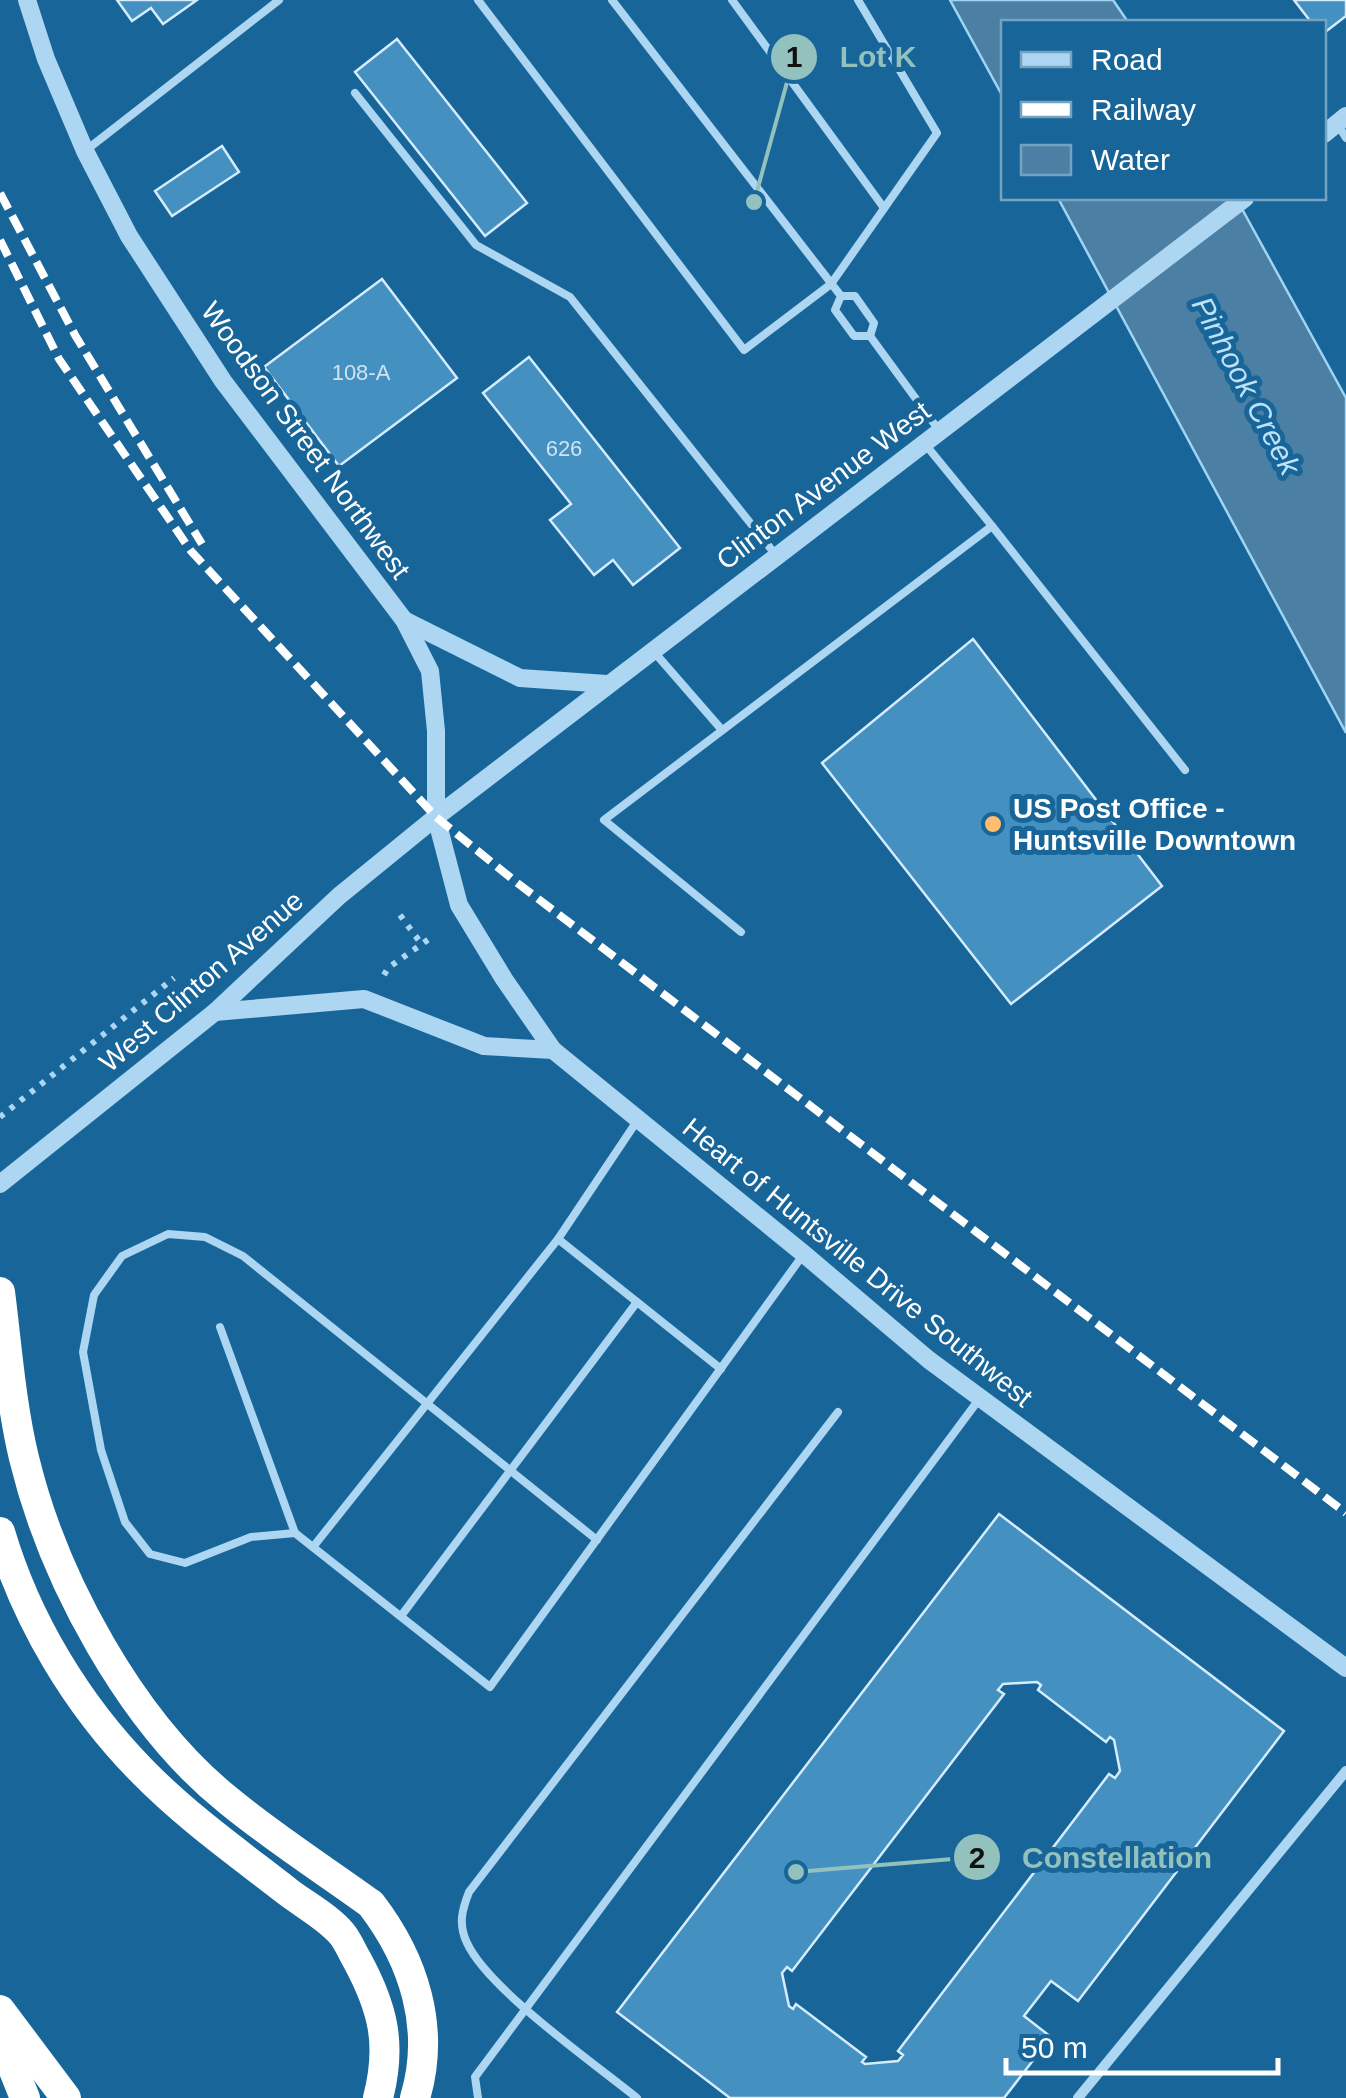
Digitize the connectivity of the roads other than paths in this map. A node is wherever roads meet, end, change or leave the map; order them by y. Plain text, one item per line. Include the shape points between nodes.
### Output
1 (27, 0) edge
2 (279, 0) edge
3 (478, 0) edge
4 (612, 0) edge
5 (732, 0) edge
6 (858, 0) edge
7 (355, 93) dead end
8 (85, 151) junction
9 (1242, 200) edge
10 (884, 208) junction
11 (831, 284) junction
12 (841, 296) junction
13 (870, 336) junction
14 (932, 437) junction
15 (992, 526) junction
16 (775, 554) junction
17 (404, 620) junction
18 (652, 650) junction
19 (608, 684) junction
20 (722, 730) junction
21 (1185, 770) dead end
22 (436, 817) junction
23 (741, 932) dead end
24 (216, 1012) junction
25 (554, 1050) junction
26 (637, 1121) junction
27 (0, 1184) edge
28 (558, 1239) junction
29 (804, 1254) junction
30 (0, 1292) edge
31 (637, 1302) junction
32 (220, 1327) dead end
33 (721, 1369) junction
34 (980, 1398) junction
35 (426, 1402) junction
36 (838, 1412) dead end
37 (512, 1470) junction
38 (0, 1532) edge
39 (295, 1532) junction
40 (597, 1540) junction
41 (313, 1547) junction
42 (401, 1616) junction
43 (1346, 1668) edge
44 (1346, 1770) edge
45 (527, 2009) junction
46 (0, 2010) edge
47 (0, 2036) edge
48 (25, 2098) edge
49 (66, 2098) edge
50 (378, 2098) edge
51 (415, 2098) edge
52 (478, 2098) edge
53 (638, 2098) edge
54 (1078, 2098) edge

1 - 8 street, Woodson Street Northwest
2 - 8 lane
3 - 11 lane via 744,350
4 - 11 lane
5 - 10 lane
6 - 10 lane via 937,132
7 - 16 lane via 476,245 570,298
8 - 17 street, Woodson Street Northwest via 129,236 222,381
9 - 14 street, Clinton Avenue West
10 - 11 lane
11 - 12 lane
12 - 13 lane via 855,296 874,323
12 - 13 lane via 835,310 854,336
13 - 14 lane
14 - 15 lane
14 - 16 street, Clinton Avenue West
15 - 20 lane
15 - 21 lane
16 - 18 street, Clinton Avenue West
17 - 19 street via 520,678
17 - 22 street, Woodson Street Northwest via 430,671
18 - 19 street, Clinton Avenue West
18 - 20 lane
19 - 22 street, Clinton Avenue West
20 - 23 lane via 604,820
22 - 24 street, West Clinton Avenue via 339,896
22 - 25 street, Heart of Huntsville Drive Southwest via 459,905
24 - 25 street via 364,999 484,1046
24 - 27 street, West Clinton Avenue
25 - 26 street, Heart of Huntsville Drive Southwest
26 - 28 lane
26 - 29 street, Heart of Huntsville Drive Southwest
28 - 31 lane
28 - 35 lane
29 - 33 lane
29 - 34 street, Heart of Huntsville Drive Southwest
30 - 51 highway via 24,1459 75,1599 106,1654 182,1755 226,1800 372,1904 388,1926 420,2003 423,2060
31 - 33 lane
31 - 37 lane
32 - 39 lane
33 - 40 lane
34 - 43 street, Heart of Huntsville Drive Southwest
34 - 45 lane
35 - 37 lane
35 - 39 lane via 243,1256 206,1237 168,1234 122,1256 94,1294 84,1352 100,1450 126,1522 150,1554 185,1563 251,1537
35 - 41 lane
36 - 45 lane via 469,1892 460,1915 466,1941 479,1963
37 - 40 lane
37 - 42 lane
38 - 50 highway via 46,1641 113,1740 204,1828 341,1933 376,1995 383,2022
39 - 41 lane
40 - 42 lane via 490,1686
41 - 42 lane
44 - 54 street
45 - 52 lane via 475,2077
45 - 53 lane
46 - 49 highway
47 - 48 highway

